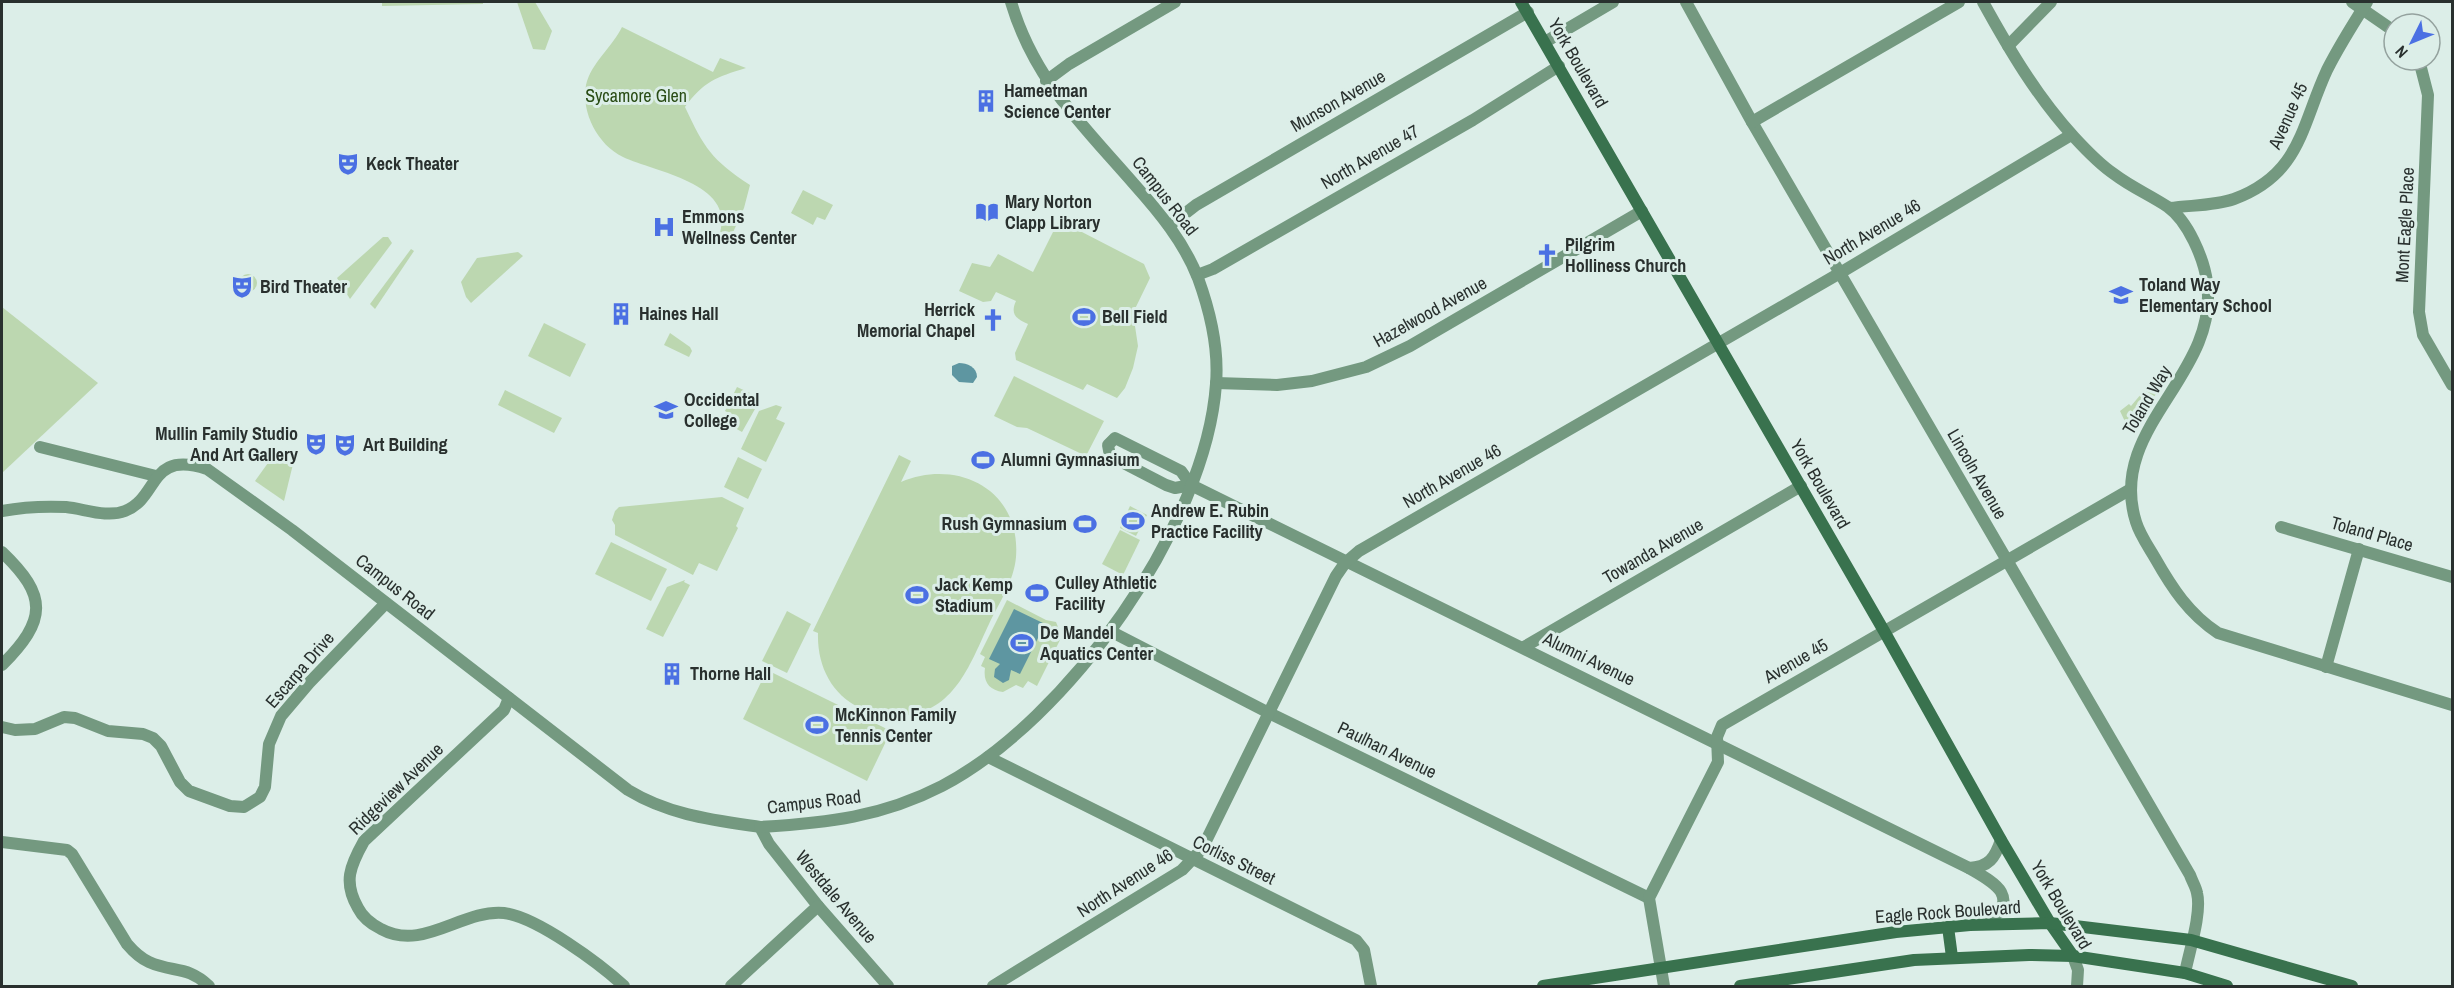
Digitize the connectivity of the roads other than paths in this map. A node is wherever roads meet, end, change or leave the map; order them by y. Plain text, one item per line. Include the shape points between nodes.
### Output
1 (1011, 2) edge
2 (1175, 2) edge
3 (1613, 2) edge
4 (1686, 2) edge
5 (1959, 2) edge
6 (1983, 2) edge
7 (2051, 2) edge
8 (2360, 4) edge
9 (1525, 7) edge
10 (2382, 21) edge
11 (1545, 42) junction
12 (2008, 46) junction
13 (1559, 66) junction
14 (2423, 72) edge
15 (1046, 81) junction
16 (1752, 122) junction
17 (2072, 135) junction
18 (2170, 208) junction
19 (1642, 211) junction
20 (1169, 226) junction
21 (1840, 273) junction
22 (1197, 275) junction
23 (1718, 342) junction
24 (1216, 383) junction
25 (2452, 385) edge
26 (40, 447) dead end
27 (156, 476) junction
28 (1191, 485) junction
29 (1801, 486) junction
30 (2131, 489) junction
31 (2, 511) edge
32 (2281, 527) dead end
33 (2359, 549) junction
34 (2, 552) edge
35 (2007, 561) junction
36 (1345, 563) junction
37 (2452, 577) edge
38 (386, 603) junction
39 (1110, 631) junction
40 (1884, 631) junction
41 (1524, 647) junction
42 (2, 665) edge
43 (2326, 667) junction
44 (509, 698) junction
45 (2452, 705) edge
46 (1269, 713) junction
47 (2, 727) edge
48 (1717, 743) junction
49 (988, 757) junction
50 (760, 827) junction
51 (2001, 840) junction
52 (2, 842) edge
53 (1193, 859) junction
54 (1970, 868) junction
55 (1649, 898) junction
56 (818, 906) junction
57 (2050, 923) junction
58 (1970, 925) junction
59 (1948, 927) junction
60 (2191, 940) junction
61 (2073, 956) junction
62 (1952, 957) junction
63 (1661, 968) junction
64 (2185, 973) junction
65 (209, 987) edge
66 (624, 987) edge
67 (731, 987) edge
68 (888, 987) edge
69 (993, 987) edge
70 (1371, 987) edge
71 (1543, 987) edge
72 (1664, 987) edge
73 (1740, 987) edge
74 (2077, 987) edge
75 (2227, 987) edge
76 (2352, 987) edge

1 - 15 street, Campus Road via 1018,27
2 - 15 street
3 - 11 street
4 - 16 street, Lincoln Avenue
5 - 16 street
6 - 12 street, Toland Way
7 - 12 street
8 - 10 street
8 - 18 street, Avenue 45 via 2294,153 2278,173 2232,200
9 - 11 main road, York Boulevard
9 - 20 street, Munson Avenue via 1196,205
11 - 13 main road, York Boulevard
12 - 17 street, Toland Way
13 - 19 main road, York Boulevard
13 - 22 street, North Avenue 47 via 1473,120
14 - 25 street, Mont Eagle Place via 2428,105 2419,312 2423,335
15 - 20 street, Campus Road
16 - 21 street, Lincoln Avenue
17 - 18 street, Toland Way via 2112,173
17 - 21 street, North Avenue 46
18 - 30 street, Toland Way via 2188,231 2203,264 2208,304 2200,344 2144,435 2132,471
19 - 23 main road, York Boulevard
19 - 24 street, Hazelwood Avenue via 1410,346 1366,367 1288,384
20 - 22 street, Campus Road
21 - 23 street, North Avenue 46
21 - 35 street, Lincoln Avenue
22 - 24 street, Campus Road via 1213,331
23 - 29 main road, York Boulevard
23 - 36 street, North Avenue 46 via 1359,551
24 - 28 street, Campus Road via 1208,430
26 - 27 street
27 - 31 street via 134,506 115,513 30,506
27 - 38 street, Campus Road via 185,465 207,469
28 - 28 street, Alumni Avenue via 1181,471 1115,438 1108,445 1110,456 1166,485
28 - 36 street, Alumni Avenue
28 - 39 street, Campus Road via 1151,569
29 - 40 main road, York Boulevard
29 - 41 street, Towanda Avenue
30 - 35 street, Avenue 45
30 - 43 street, Toland Way via 2143,537 2180,599 2202,623 2231,638
32 - 33 street, Toland Place
33 - 37 street, Toland Place
33 - 43 street
34 - 42 street via 27,578 37,603 36,619 29,633
35 - 40 street, Avenue 45
35 - 60 street, Lincoln Avenue via 2190,875 2198,893 2198,917
36 - 41 street, Alumni Avenue
36 - 46 street, North Avenue 46
38 - 44 street, Campus Road
38 - 47 street, Escarpa Drive via 281,716 269,744 265,787 260,797 244,807 189,791 161,746 143,734 108,731 64,717 35,729
39 - 46 street, Paulhan Avenue
39 - 49 street, Campus Road via 1067,683
40 - 48 street, Avenue 45 via 1722,725
40 - 51 main road, York Boulevard
41 - 48 street, Alumni Avenue
43 - 45 street, Toland Way
44 - 50 street, Campus Road via 648,802 687,815
44 - 66 street, Ridgeview Avenue via 504,710 364,841 352,861 349,876 353,900 372,924 400,935 427,934 489,914 505,913 571,946
46 - 53 street, North Avenue 46 via 1202,849
46 - 55 street, Paulhan Avenue
48 - 54 street, Alumni Avenue
48 - 55 street, Avenue 45 via 1718,762
49 - 50 street, Campus Road via 943,786 892,808 837,822
49 - 53 street, Corliss Street
50 - 56 street, Westdale Avenue
51 - 54 street via 1992,861 1980,868
51 - 57 main road, York Boulevard
52 - 65 street via 67,849 136,955 179,968
53 - 69 street, North Avenue 46 via 1182,870
53 - 70 street, Corliss Street via 1356,940 1364,950
54 - 58 street, Alumni Avenue via 1996,887 2003,900 1991,920
55 - 63 street
56 - 67 street
56 - 68 street, Westdale Avenue
57 - 58 main road, Eagle Rock Boulevard
57 - 60 main road, Eagle Rock Boulevard
57 - 61 main road, York Boulevard
58 - 59 main road, Eagle Rock Boulevard
59 - 62 main road
59 - 63 main road, Eagle Rock Boulevard
60 - 64 street, Lincoln Avenue
60 - 76 main road, Eagle Rock Boulevard
61 - 62 main road
61 - 64 main road
61 - 74 street, York Boulevard via 2078,970
62 - 73 main road
63 - 71 main road, Eagle Rock Boulevard
63 - 72 street
64 - 75 main road

